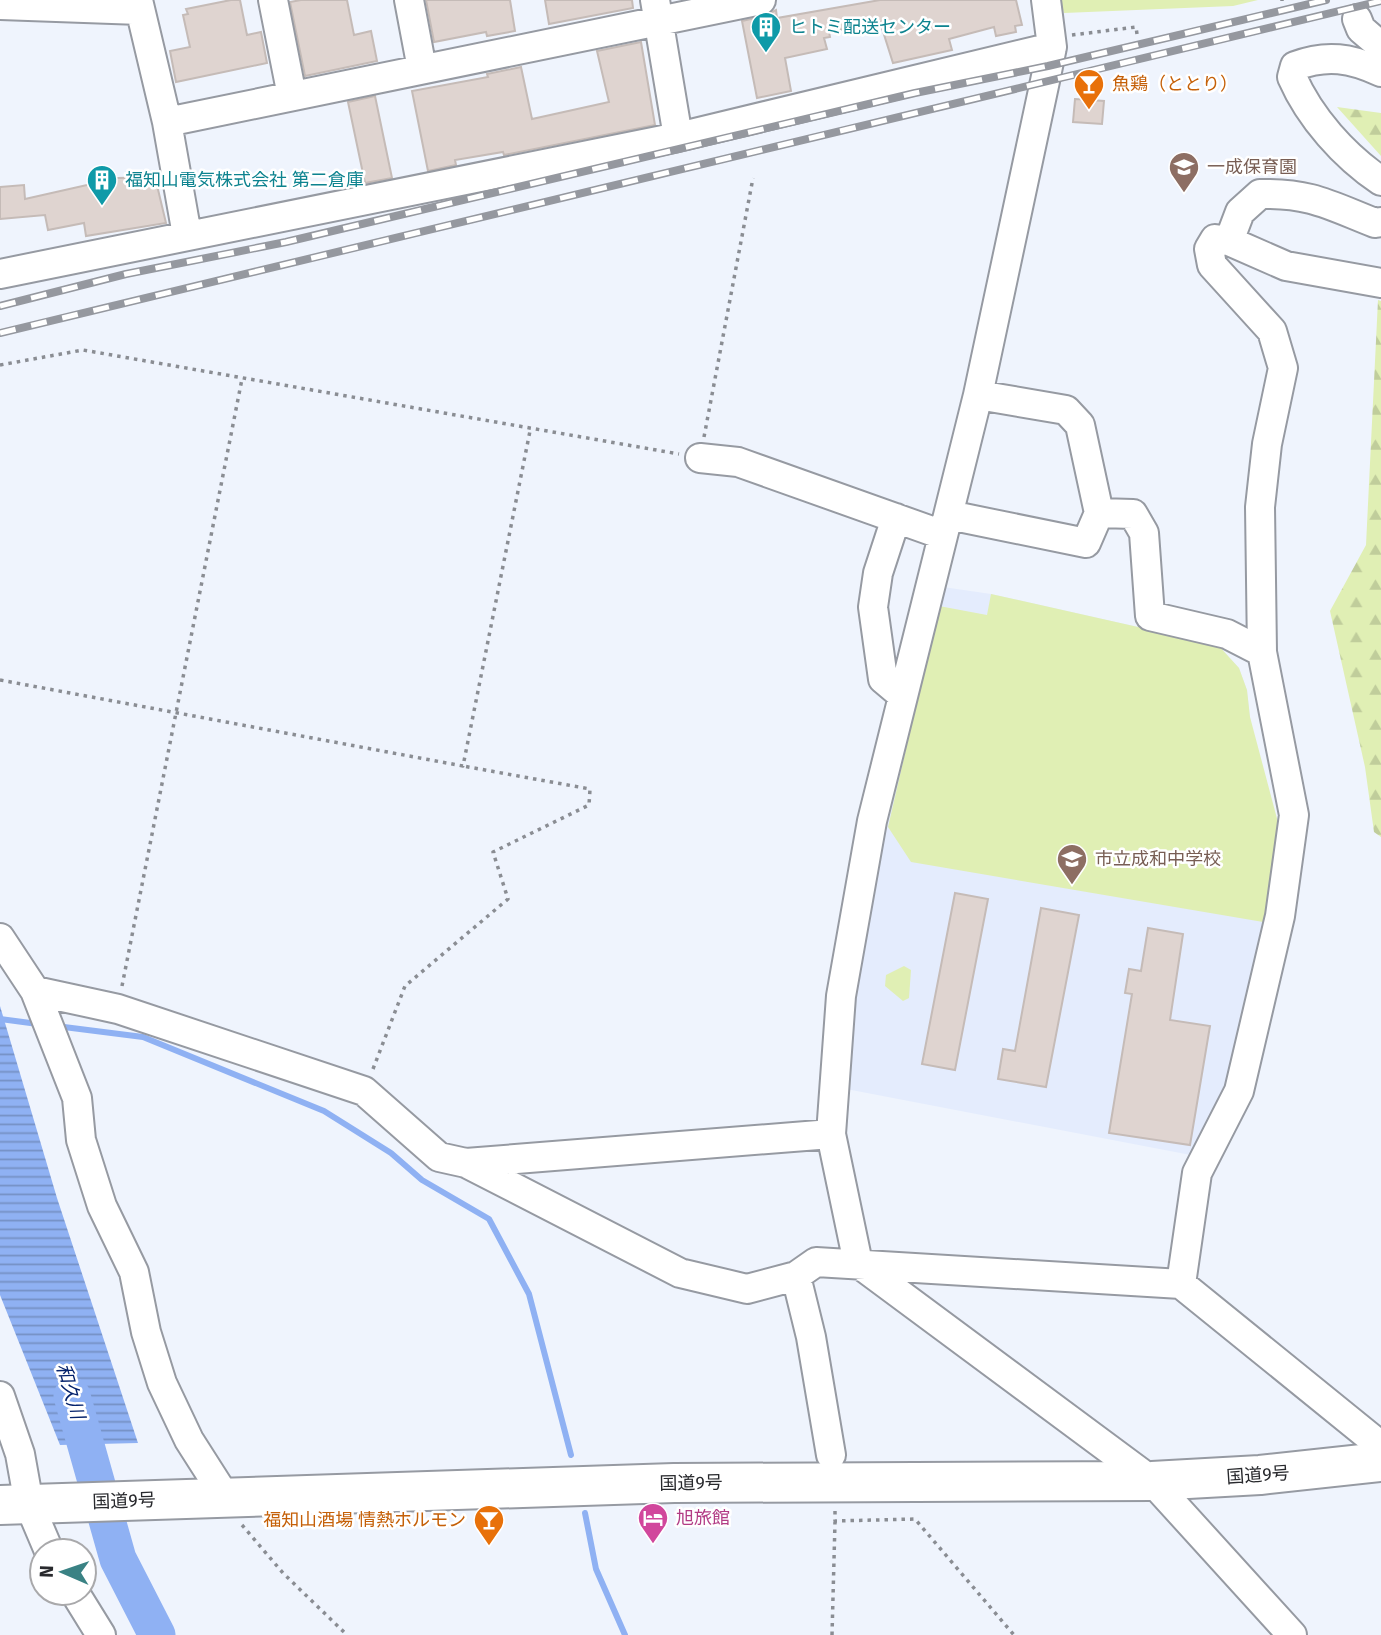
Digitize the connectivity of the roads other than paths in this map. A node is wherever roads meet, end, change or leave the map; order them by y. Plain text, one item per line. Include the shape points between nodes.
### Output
1 (274, 0) edge
2 (409, 0) edge
3 (761, 0) edge
4 (1046, 0) edge
5 (0, 5) edge
6 (139, 5) edge
7 (657, 11) edge
8 (1357, 19) dead end
9 (1051, 42) junction
10 (1381, 46) edge
11 (422, 69) junction
12 (1381, 72) edge
13 (292, 96) junction
14 (167, 122) junction
15 (678, 137) junction
16 (1381, 181) edge
17 (1381, 222) edge
18 (187, 235) junction
19 (1229, 241) junction
20 (0, 274) edge
21 (1381, 283) edge
22 (978, 395) junction
23 (700, 458) road end
24 (1099, 513) junction
25 (896, 518) junction
26 (946, 525) junction
27 (1262, 652) junction
28 (902, 695) junction
29 (0, 938) edge
30 (35, 991) junction
31 (831, 1134) junction
32 (466, 1163) junction
33 (858, 1263) junction
34 (796, 1276) junction
35 (1181, 1284) junction
36 (0, 1396) edge
37 (1381, 1447) edge
38 (831, 1455) dead end
39 (1381, 1462) edge
40 (1152, 1481) junction
41 (226, 1497) junction
42 (15, 1504) edge
43 (39, 1537) edge
44 (84, 1607) edge
45 (101, 1635) edge
46 (1292, 1635) edge

1 - 13 street
2 - 11 street
3 - 7 street
4 - 9 street
5 - 6 street
6 - 14 street
7 - 11 street
7 - 15 street
8 - 10 street via 1361,29
9 - 15 street
9 - 22 street
11 - 13 street
12 - 16 street via 1353,59 1324,59 1295,66 1292,77 1311,111 1351,159
13 - 14 street
14 - 18 street
15 - 18 street
17 - 19 street via 1293,193 1260,194 1240,212
18 - 20 street
19 - 21 street via 1286,266
19 - 27 street via 1216,239 1209,249 1212,265 1272,331 1283,368 1267,444 1261,508
22 - 24 street via 1066,410 1080,425
22 - 26 street
23 - 25 street via 738,462
24 - 26 street via 1086,543
24 - 27 street via 1133,514 1144,533 1150,616 1227,634
25 - 26 street
25 - 28 street via 878,573 873,607 883,679
26 - 28 street
27 - 35 street via 1294,815 1280,916 1239,1091 1196,1173
28 - 31 street via 872,821 841,996
29 - 30 street
30 - 32 street via 118,1009 364,1091 439,1157
30 - 41 street via 77,1098 81,1140 102,1206 134,1272 162,1383
31 - 32 street
31 - 33 street
32 - 34 street via 681,1273 747,1289
33 - 34 street via 816,1262
33 - 35 street
33 - 40 street
34 - 38 street
35 - 37 street
36 - 42 street via 20,1454
39 - 40 highway, 国道9号
40 - 41 highway, 国道9号 via 674,1483
40 - 46 street
41 - 42 highway, 国道9号
42 - 43 street
44 - 45 street

